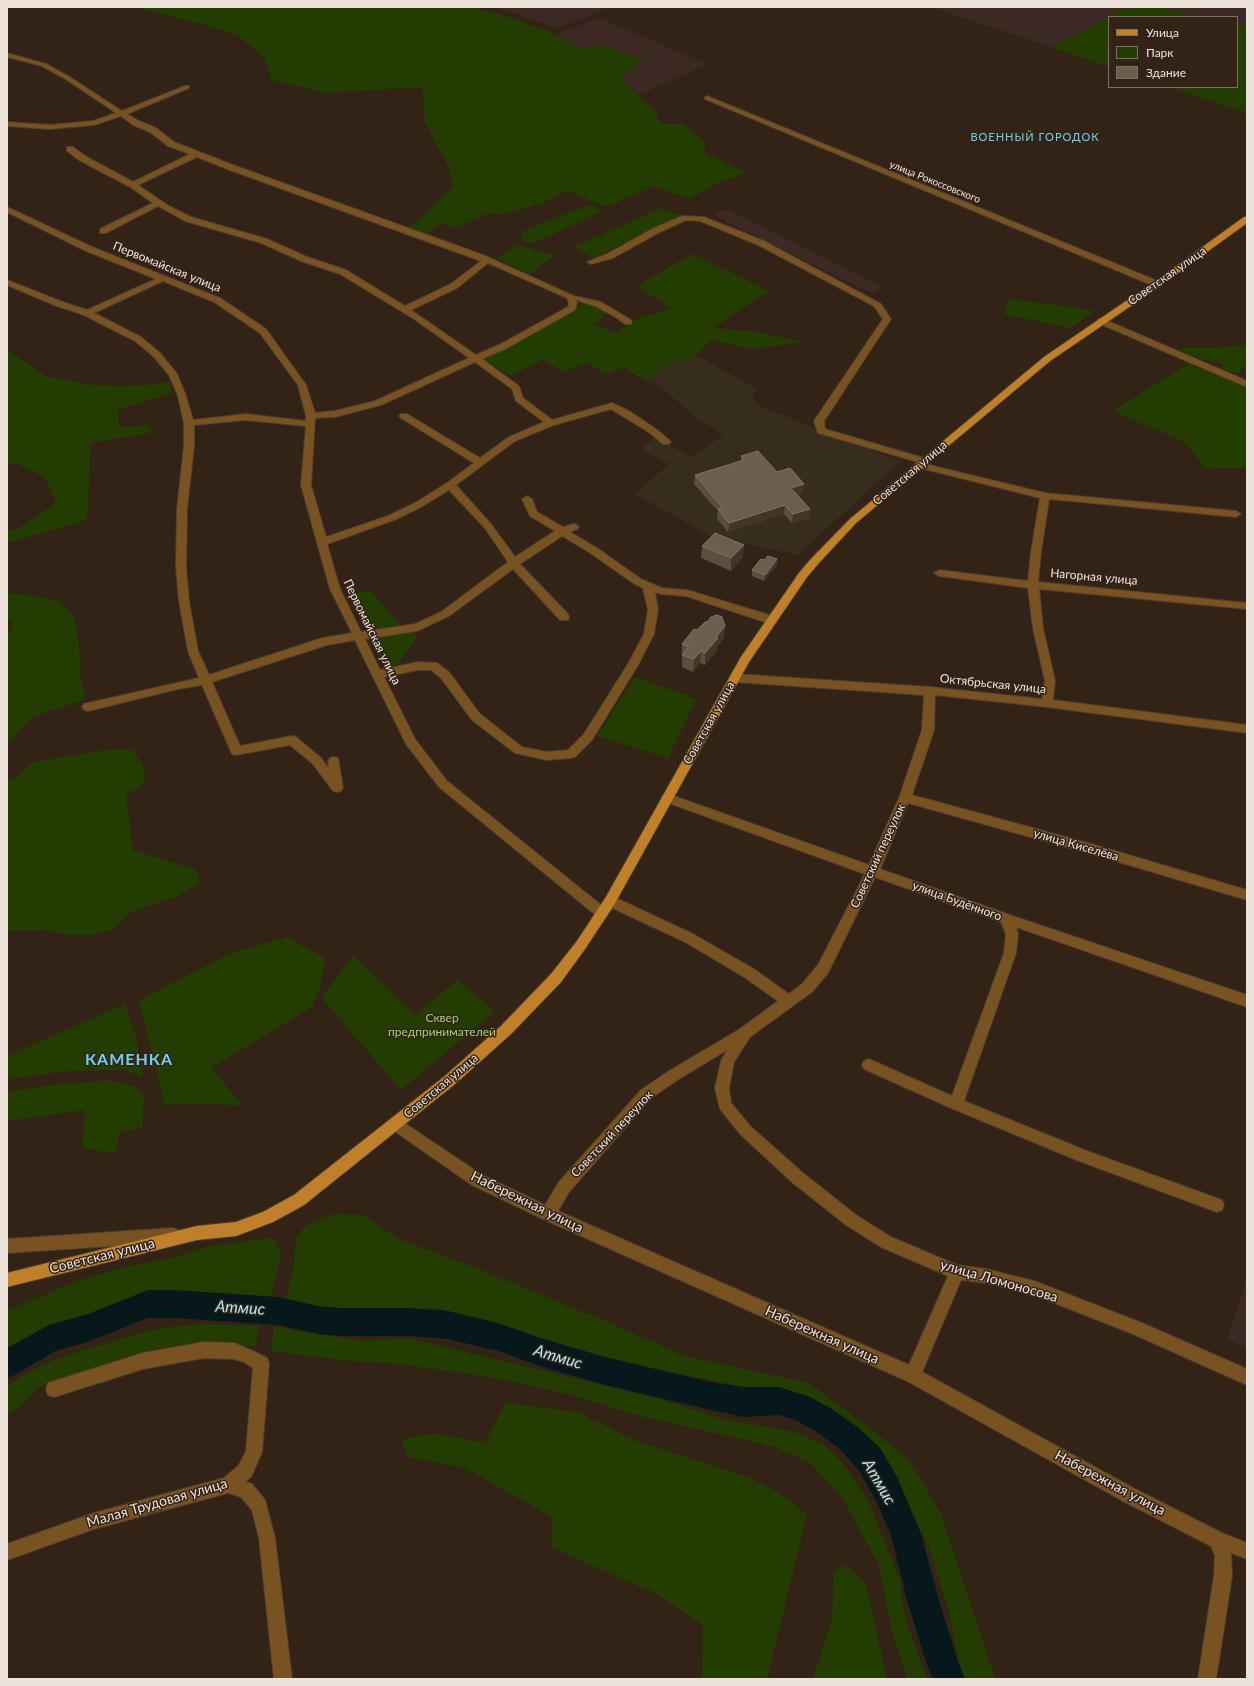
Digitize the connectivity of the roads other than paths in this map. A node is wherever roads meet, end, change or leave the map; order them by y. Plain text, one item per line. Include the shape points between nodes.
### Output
1 (7, 55) edge
2 (187, 87) dead end
3 (707, 98) dead end
4 (120, 113) junction
5 (7, 124) edge
6 (70, 149) dead end
7 (196, 154) junction
8 (133, 185) junction
9 (159, 203) junction
10 (7, 209) edge
11 (1247, 219) edge
12 (103, 231) dead end
13 (487, 260) junction
14 (591, 262) dead end
15 (162, 279) junction
16 (7, 282) edge
17 (1156, 284) junction
18 (571, 298) junction
19 (405, 309) junction
20 (87, 313) junction
21 (1101, 321) junction
22 (628, 322) dead end
23 (474, 359) junction
24 (1247, 384) edge
25 (404, 416) dead end
26 (311, 420) junction
27 (189, 423) junction
28 (551, 423) junction
29 (666, 442) dead end
30 (480, 462) junction
31 (921, 463) junction
32 (450, 485) junction
33 (1045, 496) junction
34 (527, 499) dead end
35 (1236, 514) dead end
36 (574, 527) dead end
37 (562, 531) junction
38 (322, 542) junction
39 (514, 563) junction
40 (939, 573) dead end
41 (648, 585) junction
42 (1033, 585) junction
43 (1247, 606) edge
44 (564, 617) dead end
45 (772, 620) junction
46 (359, 636) junction
47 (378, 674) junction
48 (735, 678) junction
49 (206, 680) junction
50 (930, 691) junction
51 (1047, 702) junction
52 (88, 707) dead end
53 (1247, 729) edge
54 (334, 761) dead end
55 (667, 798) junction
56 (905, 798) junction
57 (873, 870) junction
58 (1247, 895) edge
59 (610, 901) junction
60 (602, 913) junction
61 (1006, 919) junction
62 (788, 1001) junction
63 (1247, 1001) edge
64 (745, 1033) junction
65 (869, 1066) dead end
66 (956, 1104) junction
67 (395, 1124) junction
68 (1217, 1205) dead end
69 (548, 1214) junction
70 (197, 1233) junction
71 (7, 1246) edge
72 (957, 1272) junction
73 (7, 1280) edge
74 (913, 1375) junction
75 (1247, 1377) edge
76 (54, 1389) dead end
77 (228, 1485) junction
78 (1218, 1540) junction
79 (1247, 1551) edge
80 (7, 1552) edge
81 (283, 1679) edge
82 (1207, 1679) edge

1 - 4 street via 44,65
2 - 4 street
3 - 17 street, улица Рокоссовского
4 - 5 street via 94,123 50,127
4 - 7 street via 153,130 171,144
6 - 8 street
7 - 8 street
7 - 13 street
8 - 9 street
9 - 12 street
9 - 19 street via 188,219 264,241 343,272
10 - 15 street, Первомайская улица via 89,250
11 - 17 main road, Советская улица
13 - 18 street
13 - 19 street via 454,286
14 - 31 street via 610,256 685,218 701,219 761,243 877,304 887,318 819,421 821,431
15 - 20 street
15 - 26 street, Первомайская улица via 217,300 263,331 302,385
16 - 20 street
17 - 21 main road, Советская улица
18 - 22 street via 598,304
18 - 23 street via 574,303 572,308 504,346
19 - 23 street
20 - 27 street via 138,339 158,355 173,374
21 - 24 street
21 - 31 main road, Советская улица via 1047,360
23 - 26 street via 378,403
23 - 28 street via 516,388 519,399
25 - 30 street
26 - 27 street via 246,417
26 - 38 street, Первомайская улица via 306,485
27 - 49 street via 182,509 181,567 193,651
28 - 29 street via 612,406
28 - 30 street via 512,439
30 - 32 street
31 - 33 street
31 - 45 main road, Советская улица via 853,521 814,562
32 - 38 street via 392,518
32 - 39 street via 488,526
33 - 35 street
33 - 42 street
34 - 37 street via 533,514
36 - 37 street
37 - 39 street
37 - 41 street
38 - 46 street, Первомайская улица via 335,589
39 - 44 street
39 - 46 street via 445,614 418,627
40 - 42 street, Нагорная улица
41 - 45 street via 661,591 687,593
41 - 47 street via 653,610 649,634 633,665 588,737 571,754 547,756 519,750 476,717 444,675 433,666 418,666
42 - 43 street, Нагорная улица
42 - 51 street via 1038,628 1050,680
45 - 48 main road, Советская улица
46 - 47 street, Первомайская улица
46 - 49 street via 326,641
47 - 60 street, Первомайская улица via 410,741 443,784
48 - 50 street, Октябрьская улица
48 - 55 main road, Советская улица
49 - 52 street
49 - 54 street via 236,751 292,740 317,761 337,788
50 - 51 street, Октябрьская улица
50 - 56 street, Советский переулок via 928,730
51 - 53 street, Октябрьская улица
55 - 57 street, улица Будённого
55 - 59 main road, Советская улица
56 - 57 street, Советский переулок
56 - 58 street, улица Киселёва
57 - 61 street, улица Будённого
57 - 62 street, Советский переулок via 823,969 807,988
59 - 60 main road, Советская улица
59 - 62 street via 689,938 749,972
60 - 67 main road, Советская улица via 556,978 506,1030
61 - 63 street, улица Будённого
61 - 66 street via 1012,934 1010,953
62 - 64 street, Советский переулок
64 - 69 street, Советский переулок via 646,1094 564,1187
64 - 72 street, улица Ломоносова via 728,1061 722,1088 725,1105 745,1130 798,1178 851,1220 886,1242
65 - 66 street
66 - 68 street via 1084,1156
67 - 69 street, Набережная улица via 477,1180
67 - 70 main road, Советская улица via 299,1200 268,1218 236,1229
69 - 74 street, Набережная улица
70 - 71 street, Советская улица
70 - 73 main road, Советская улица
72 - 74 street
72 - 75 street, улица Ломоносова via 1034,1288 1137,1328
74 - 78 street, Набережная улица via 1127,1494
76 - 77 street, Малая Трудовая улица via 143,1361 204,1350 234,1351 248,1356 261,1364 254,1452 245,1471
77 - 80 street, Малая Трудовая улица via 94,1521
77 - 81 street via 246,1490 259,1506 267,1538
78 - 79 street, Набережная улица
78 - 82 street via 1223,1556 1223,1576

